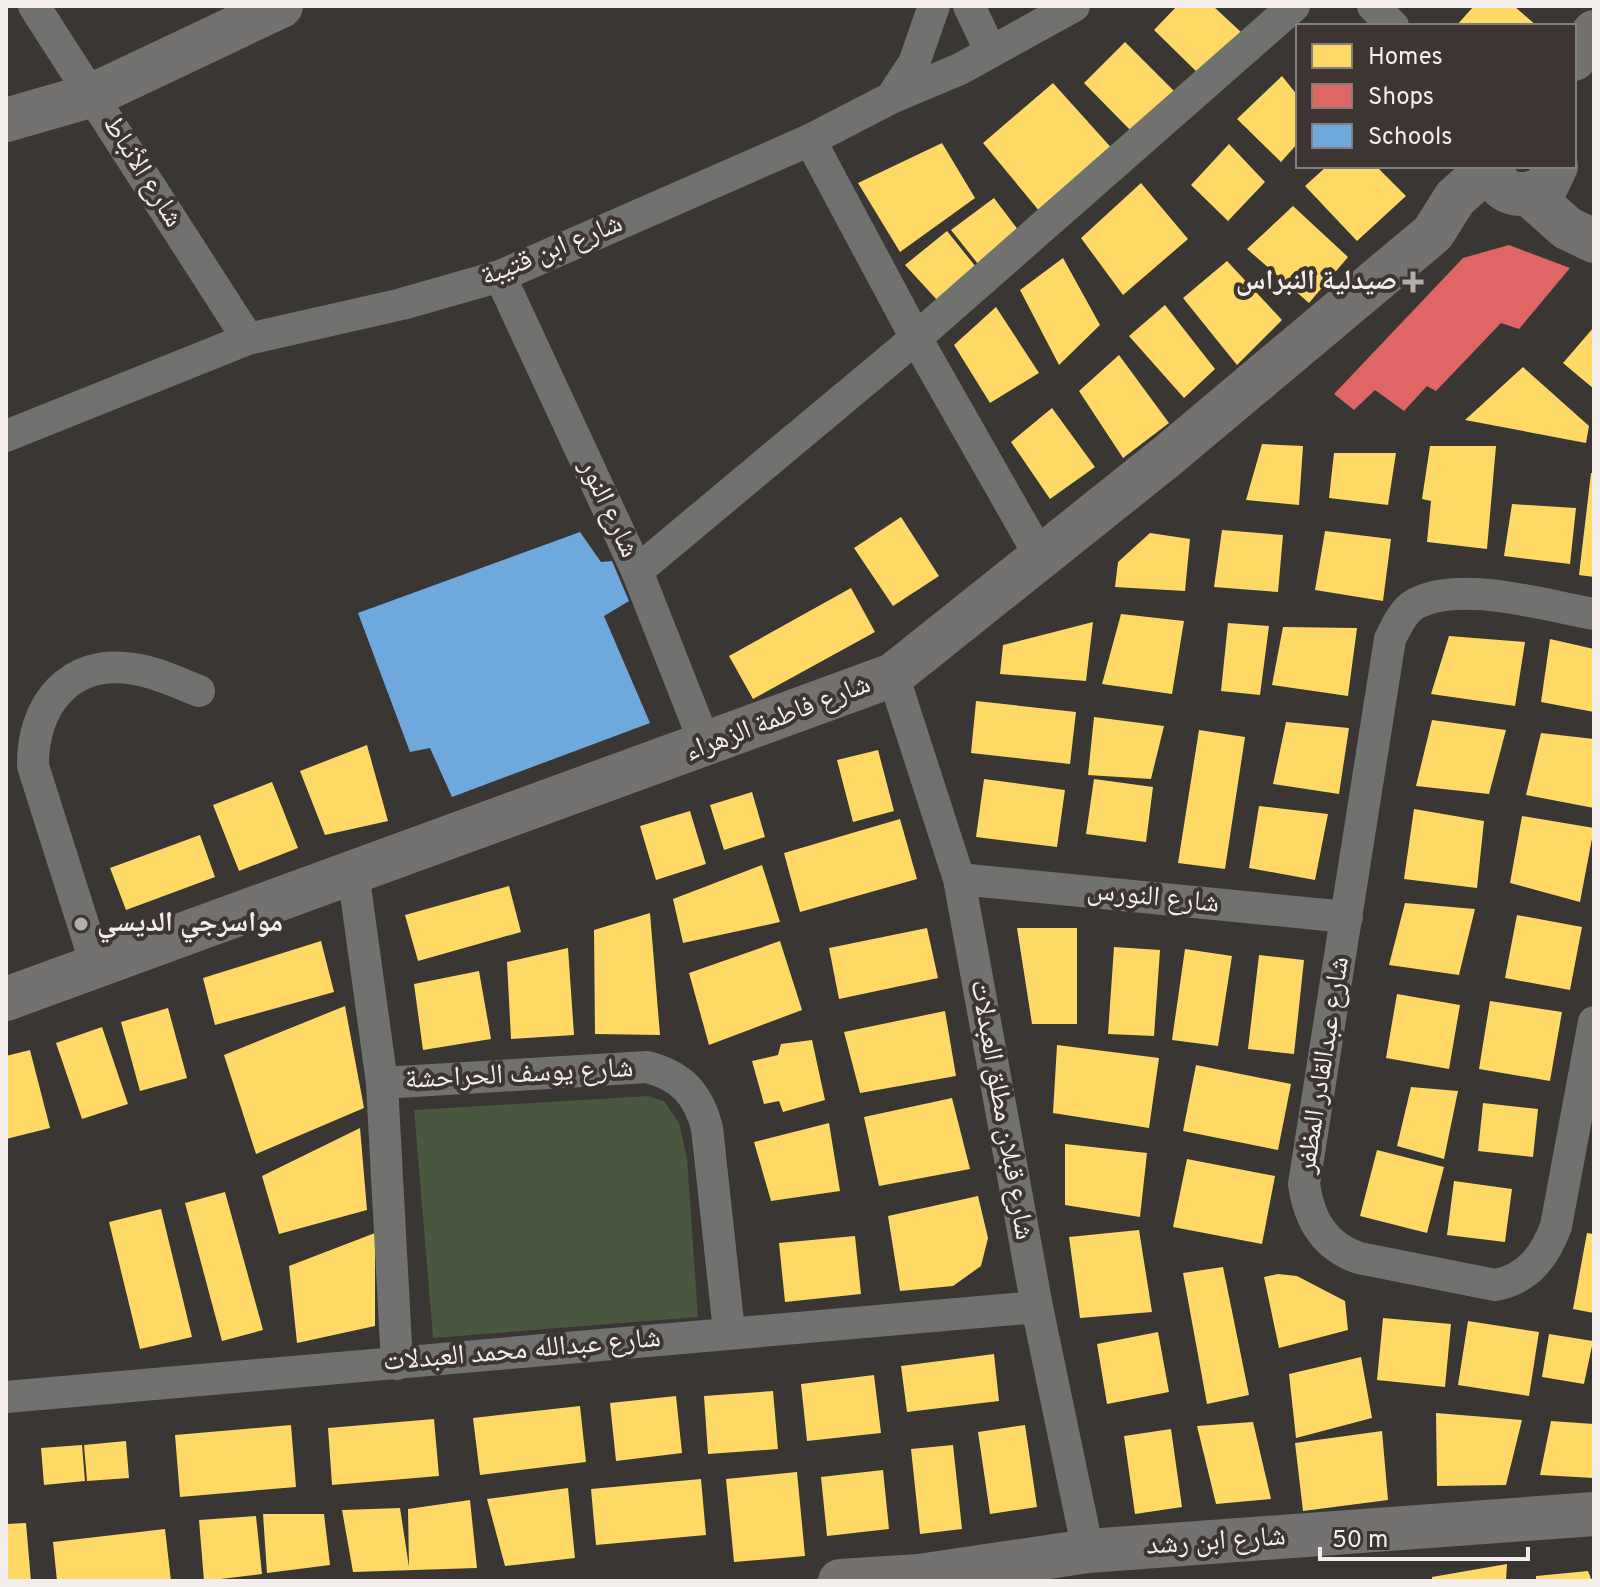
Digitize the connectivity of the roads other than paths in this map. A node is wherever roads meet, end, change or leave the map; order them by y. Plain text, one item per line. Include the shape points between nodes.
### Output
1 (34, 6) edge
2 (281, 6) edge
3 (934, 6) edge
4 (969, 6) edge
5 (1074, 6) edge
6 (1294, 6) edge
7 (1373, 6) edge
8 (1391, 24) edge
9 (991, 52) junction
10 (93, 95) junction
11 (891, 98) junction
12 (6, 120) edge
13 (810, 140) junction
14 (1488, 168) edge
15 (1491, 168) edge
16 (1540, 182) edge
17 (1594, 225) edge
18 (1433, 233) junction
19 (1594, 241) edge
20 (500, 276) junction
21 (916, 338) junction
22 (248, 339) junction
23 (6, 436) edge
24 (1040, 556) junction
25 (637, 571) junction
26 (1594, 614) edge
27 (893, 675) junction
28 (199, 691) dead end
29 (706, 746) junction
30 (353, 872) junction
31 (959, 879) junction
32 (1347, 917) junction
33 (97, 968) junction
34 (6, 999) edge
35 (1594, 1022) edge
36 (382, 1083) junction
37 (1037, 1307) junction
38 (729, 1331) junction
39 (397, 1364) junction
40 (6, 1397) edge
41 (1594, 1514) edge
42 (1088, 1551) junction
43 (920, 1578) edge
44 (840, 1581) edge

1 - 10 street, شارع الأنباط
2 - 10 street
3 - 11 street via 914,63
4 - 9 street
5 - 9 street, شارع ابن قتيبة
6 - 21 street
7 - 8 street
9 - 11 street, شارع ابن قتيبة
10 - 12 street
10 - 22 street, شارع الأنباط
11 - 13 street, شارع ابن قتيبة
13 - 20 street, شارع ابن قتيبة
13 - 21 street
14 - 18 street, شارع فاطمة الزهراء via 1455,198
15 - 16 street via 1506,191
16 - 17 street
16 - 18 street, شارع فاطمة الزهراء
16 - 19 street via 1567,228
18 - 24 street, شارع فاطمة الزهراء
20 - 22 street, شارع ابن قتيبة
20 - 25 street, شارع النور
21 - 24 street
21 - 25 street
22 - 23 street, شارع ابن قتيبة
24 - 27 street, شارع فاطمة الزهراء
25 - 29 street, شارع النور
26 - 32 street, شارع عبدالقادر المظفر via 1475,594 1415,604 1399,621 1390,639
27 - 29 street, شارع فاطمة الزهراء
27 - 31 street, شارع قبلان مطلق العبدلات
28 - 33 street via 136,669 96,670 62,687 38,721 33,766
29 - 30 street, شارع فاطمة الزهراء
30 - 33 street, شارع فاطمة الزهراء
30 - 36 street
31 - 32 street, شارع النورس
31 - 37 street, شارع قبلان مطلق العبدلات
32 - 35 street, شارع عبدالقادر المظفر via 1304,1184 1316,1226 1343,1252 1495,1285 1514,1282 1526,1273 1556,1226
33 - 34 street, شارع فاطمة الزهراء
36 - 38 street, شارع يوسف الحراحشة via 647,1067 683,1082 701,1106 707,1128
36 - 39 street
37 - 38 street, شارع عبدالله محمد العبدلات
37 - 42 street, شارع قبلان مطلق العبدلات
38 - 39 street, شارع عبدالله محمد العبدلات
39 - 40 street, شارع عبدالله محمد العبدلات
41 - 42 street, شارع ابن رشد
42 - 43 street, شارع ابن رشد
43 - 44 street, شارع ابن رشد

